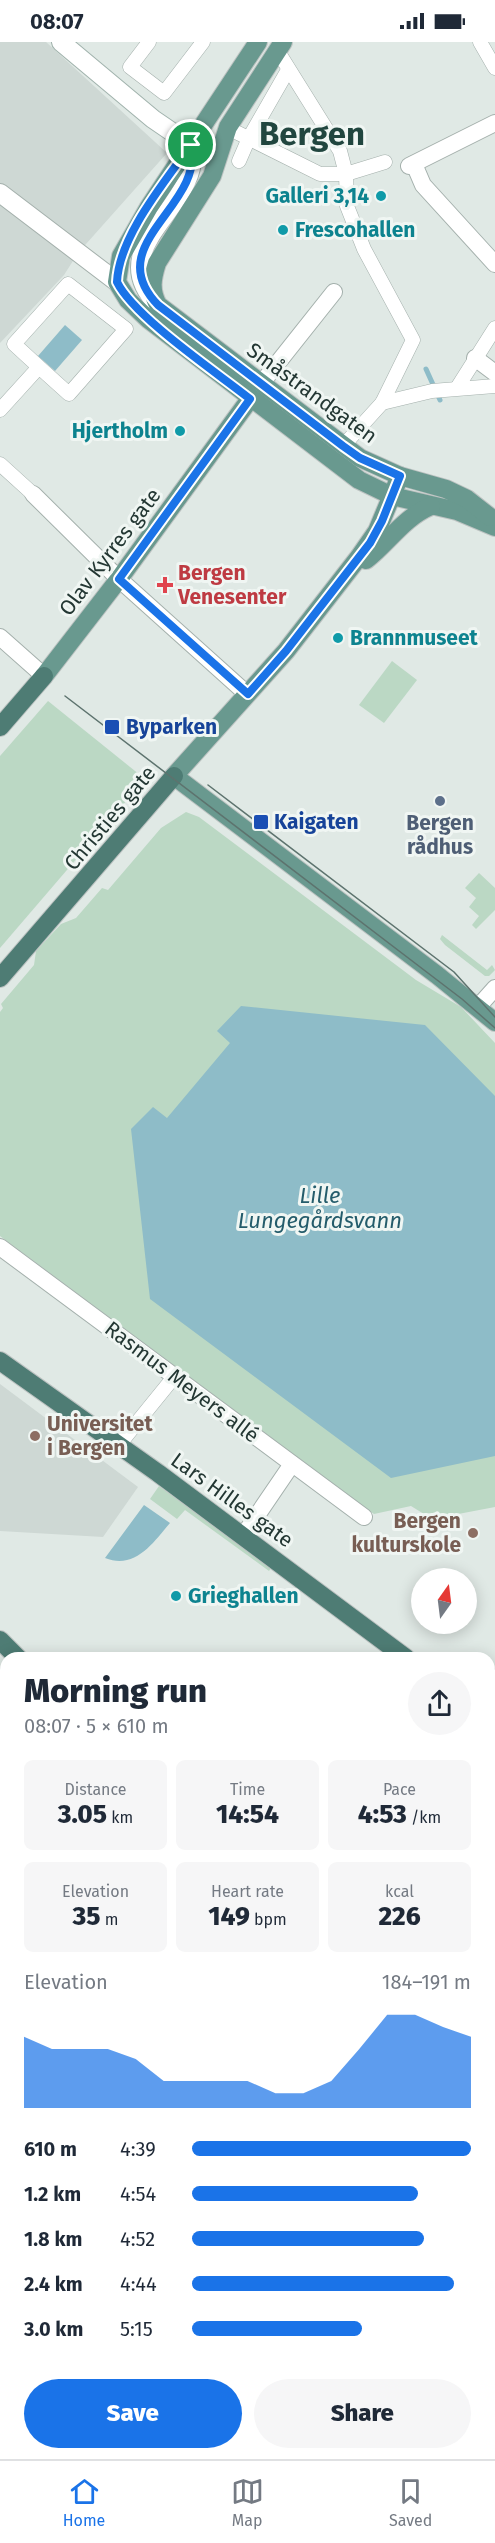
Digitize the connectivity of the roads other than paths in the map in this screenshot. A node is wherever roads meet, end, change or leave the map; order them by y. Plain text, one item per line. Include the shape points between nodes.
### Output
1 (61, 42) edge
2 (149, 42) edge
3 (203, 42) edge
4 (258, 42) edge
5 (480, 42) edge
6 (280, 46) edge
7 (495, 68) edge
8 (288, 70) junction
9 (495, 123) edge
10 (243, 136) junction
11 (191, 145) junction
12 (239, 161) dead end
13 (385, 162) dead end
14 (346, 174) junction
15 (0, 193) edge
16 (495, 264) edge
17 (117, 282) junction
18 (334, 292) dead end
19 (158, 305) junction
20 (495, 328) edge
21 (475, 358) junction
22 (39, 366) junction
23 (495, 374) edge
24 (495, 386) edge
25 (457, 388) junction
26 (255, 392) junction
27 (382, 403) junction
28 (0, 410) edge
29 (343, 446) junction
30 (0, 464) edge
31 (345, 472) junction
32 (400, 476) junction
33 (33, 494) joint
34 (392, 496) junction
35 (431, 506) junction
36 (495, 521) edge
37 (495, 527) edge
38 (345, 575) junction
39 (123, 582) junction
40 (0, 637) edge
41 (44, 676) junction
42 (248, 694) junction
43 (0, 727) edge
44 (174, 776) junction
45 (0, 978) edge
46 (495, 988) edge
47 (478, 1007) junction
48 (495, 1022) edge
49 (0, 1247) edge
50 (0, 1361) edge
51 (174, 1377) junction
52 (118, 1446) junction
53 (292, 1464) junction
54 (364, 1517) dead end
55 (243, 1536) junction
56 (0, 1640) edge
57 (12, 1652) edge
58 (397, 1652) edge

1 - 11 main road via 153,119
2 - 3 street via 130,67 164,93
4 - 11 main road
5 - 7 street
6 - 8 street
6 - 19 main road via 228,127 212,176 157,263 152,287
8 - 10 street
8 - 14 street via 340,151
9 - 16 street via 412,165 423,185
10 - 12 street
10 - 14 street via 320,174
11 - 17 main road via 124,249
11 - 19 main road via 194,156 190,176 139,263 139,277
13 - 14 street
14 - 27 street via 347,206 364,249 413,340
15 - 17 main road
17 - 26 main road, Småstrandgaten via 128,300 148,319
18 - 26 street, Olav Kyrres gate
19 - 26 main road, Småstrandgaten
20 - 21 street
21 - 23 street
21 - 25 street
22 - 22 street via 69,394 126,329 68,284 14,344
22 - 28 street
24 - 25 street
25 - 27 street
26 - 29 main road, Småstrandgaten
26 - 31 main road, Småstrandgaten
26 - 39 main road, Olav Kyrres gate
27 - 29 street
29 - 32 main road, Småstrandgaten
30 - 33 street
31 - 32 main road, Småstrandgaten
31 - 34 main road, Småstrandgaten
32 - 34 main road, Christies gate
32 - 36 main road via 446,489 467,499
33 - 39 street
34 - 35 main road, Småstrandgaten
34 - 38 main road, Christies gate via 377,531
35 - 37 main road, Småstrandgaten via 472,516
35 - 38 main road, Christies gate via 405,521 380,548
38 - 42 main road, Christies gate
39 - 41 main road, Olav Kyrres gate
39 - 42 street
40 - 41 street
41 - 43 highway, Olav Kyrres gate
42 - 44 main road, Christies gate
44 - 45 highway, Christies gate
44 - 47 main road
46 - 47 street
47 - 48 main road
49 - 51 street, Rasmus Meyers allé
50 - 52 highway, Lars Hilles gate
51 - 52 street
51 - 53 street, Rasmus Meyers allé
52 - 55 highway, Lars Hilles gate
53 - 54 street, Rasmus Meyers allé
53 - 55 street
55 - 58 highway, Lars Hilles gate
56 - 57 highway

